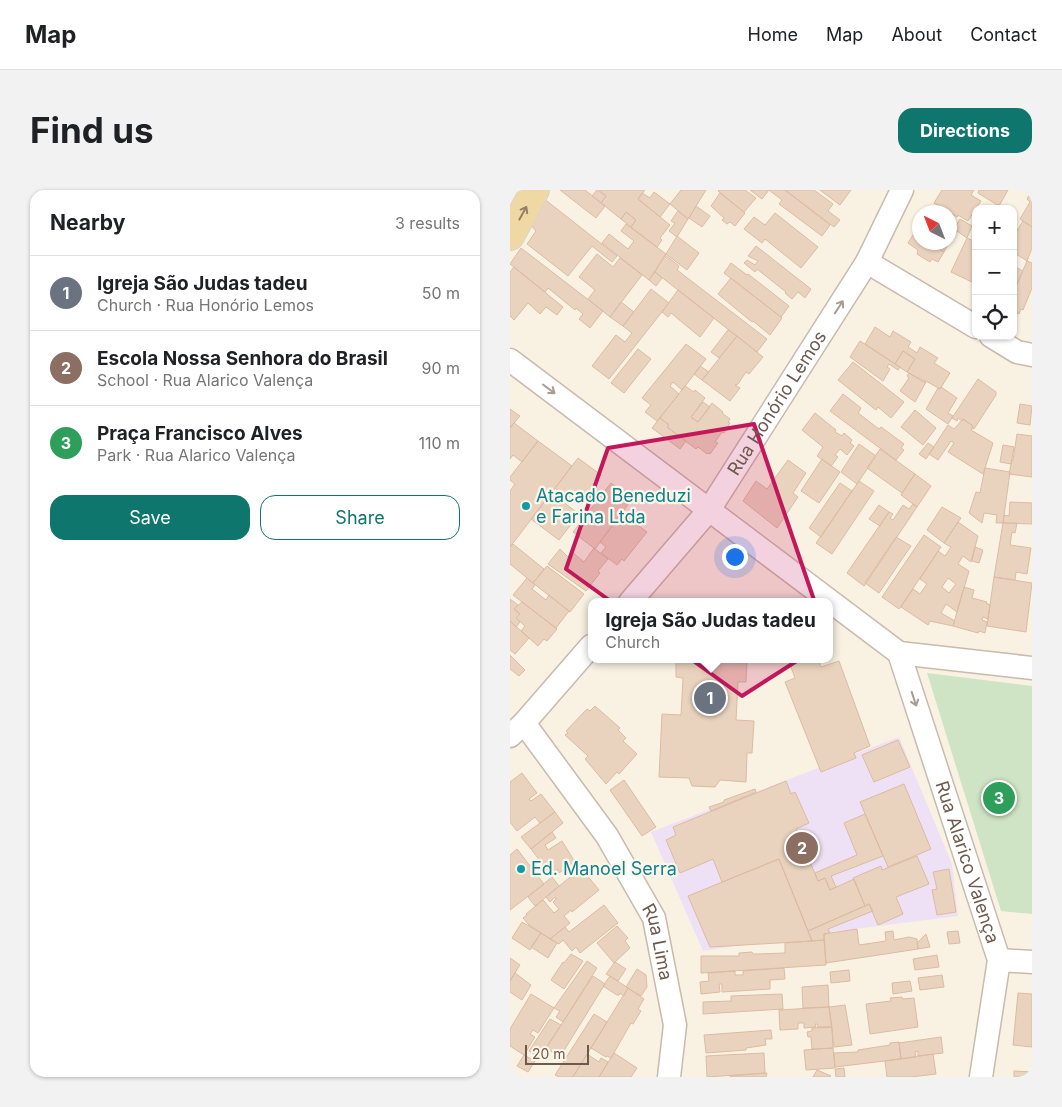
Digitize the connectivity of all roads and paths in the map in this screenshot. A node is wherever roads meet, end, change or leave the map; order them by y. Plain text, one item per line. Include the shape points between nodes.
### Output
1 (535, 190) edge
2 (902, 190) edge
3 (510, 236) edge
4 (868, 262) junction
5 (972, 325) edge
6 (998, 340) edge
7 (1032, 355) edge
8 (510, 360) edge
9 (709, 510) junction
10 (633, 598) edge
11 (827, 598) edge
12 (833, 603) edge
13 (588, 649) edge
14 (899, 652) junction
15 (1032, 668) edge
16 (517, 730) edge
17 (999, 960) junction
18 (1032, 962) edge
19 (668, 1077) edge
20 (981, 1077) edge

3 -> 1 main road
2 - 4 street, Rua Honório Lemos
4 - 5 street
9 -> 4 street, Rua Honório Lemos
6 - 7 street via 1017,352
8 -> 9 street
9 - 10 street, Rua Honório Lemos
9 - 11 street
12 - 14 street
13 - 16 street
14 - 15 street
14 -> 17 street, Rua Alarico Valença
16 - 19 street, Rua Lima via 607,836 654,918 675,1025
17 - 18 street
17 - 20 street, Rua Alarico Valença

